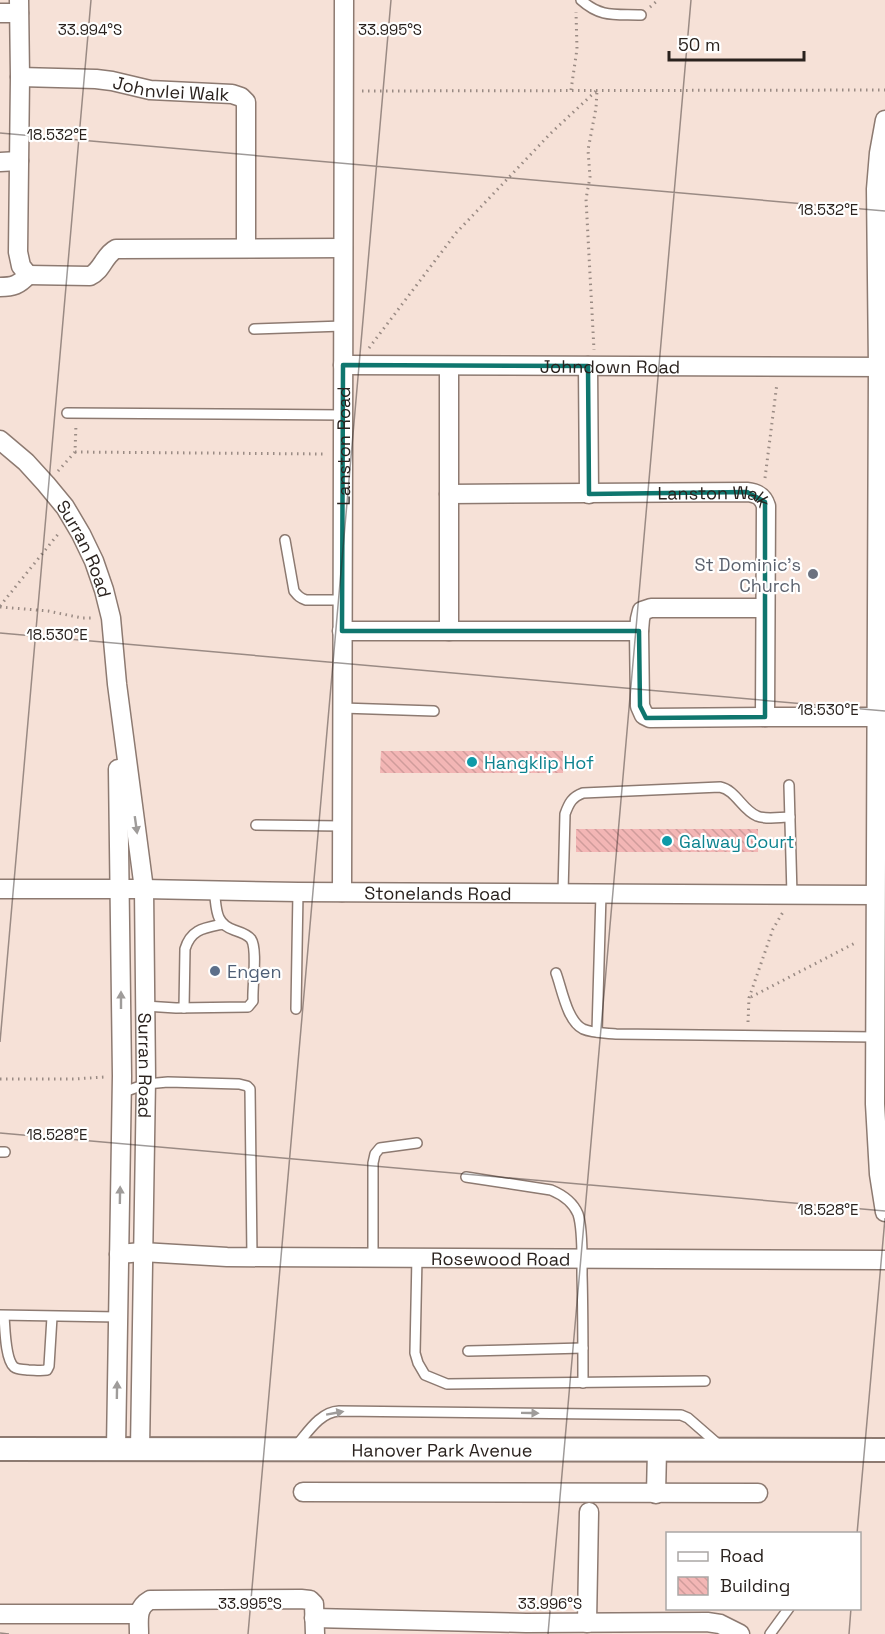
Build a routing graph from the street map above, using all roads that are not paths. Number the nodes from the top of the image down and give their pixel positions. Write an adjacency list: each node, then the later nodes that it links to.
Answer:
1 (344, 0): 11 (street, Lanston Road)
2 (581, 0): 5 (lane)
3 (19, 7): 4 (street); 6 (street)
4 (0, 13)
5 (641, 15)
6 (20, 77): 8 (street); 10 (street, Johnvlei Walk)
7 (885, 120): 19 (street)
8 (19, 161): 9 (street); 12 (street)
9 (0, 162)
10 (246, 248): 11 (street); 12 (street)
11 (343, 248): 14 (street, Lanston Road)
12 (28, 275): 13 (street)
13 (0, 287)
14 (343, 326): 15 (lane); 16 (street, Lanston Road)
15 (254, 328)
16 (343, 365): 17 (street, Johndown Road); 21 (street, Lanston Road)
17 (449, 366): 18 (street, Johndown Road); 23 (street)
18 (592, 366): 19 (street, Johndown Road); 24 (street)
19 (881, 367): 35 (street)
20 (72, 413): 21 (lane)
21 (343, 415): 26 (street, Lanston Road)
22 (0, 440): 31 (street, Surran Road)
23 (449, 494): 24 (street, Lanston Walk); 29 (street)
24 (589, 494): 27 (street, Lanston Walk)
25 (285, 540): 26 (lane)
26 (342, 600): 28 (street, Lanston Road)
27 (765, 609): 30 (street); 34 (street, Lanston Walk)
28 (342, 631): 29 (street); 32 (street, Lanston Road)
29 (449, 631): 30 (street)
30 (639, 631): 34 (street)
31 (117, 684): 41 (street, Surran Road); 42 (street, Surran Road, one-way to 42)
32 (342, 708): 33 (lane); 39 (street, Lanston Road)
33 (434, 711)
34 (765, 717): 35 (street)
35 (876, 717): 49 (street)
36 (789, 785): 37 (lane)
37 (790, 817): 46 (lane); 48 (lane)
38 (256, 825): 39 (lane)
39 (342, 826): 45 (street, Lanston Road)
40 (0, 889): 41 (street, Stonelands Road)
41 (120, 889): 42 (street, Stonelands Road); 58 (street, Surran Road, one-way to 41)
42 (144, 889): 43 (street, Stonelands Road); 52 (street, Surran Road)
43 (214, 890): 44 (street, Stonelands Road); 50 (lane)
44 (298, 892): 45 (street, Stonelands Road); 54 (lane)
45 (342, 892): 46 (street, Stonelands Road)
46 (563, 893): 47 (street, Stonelands Road)
47 (601, 894): 48 (street, Stonelands Road); 55 (lane)
48 (792, 895): 49 (street, Stonelands Road)
49 (875, 895): 56 (street)
50 (223, 924): 53 (lane); 53 (lane)
51 (556, 974): 55 (lane)
52 (145, 1006): 53 (lane); 57 (street, Surran Road)
53 (184, 1008)
54 (296, 1009)
55 (597, 1032): 56 (lane)
56 (876, 1037): 61 (street)
57 (146, 1084): 58 (lane); 62 (street, Surran Road); 64 (lane)
58 (121, 1085): 63 (street, Surran Road, one-way to 58)
59 (417, 1143): 65 (lane)
60 (466, 1177): 67 (lane)
61 (885, 1212)
62 (142, 1252): 63 (street, Rosewood Road); 64 (street, Rosewood Road); 78 (street, Surran Road)
63 (119, 1254): 71 (street, Surran Road)
64 (252, 1257): 65 (street, Rosewood Road)
65 (373, 1257): 66 (street, Rosewood Road)
66 (417, 1257): 67 (street, Rosewood Road); 75 (lane)
67 (582, 1259): 68 (street, Rosewood Road); 72 (lane)
68 (885, 1260)
69 (2, 1316): 70 (lane); 70 (lane)
70 (52, 1317): 71 (lane)
71 (118, 1317): 77 (street, Surran Road, one-way to 71)
72 (583, 1348): 73 (lane); 75 (lane)
73 (468, 1351)
74 (705, 1381): 75 (lane)
75 (583, 1383)
76 (0, 1449): 77 (street, Hanover Park Avenue)
77 (116, 1449): 78 (street, Hanover Park Avenue)
78 (140, 1449): 79 (street, Hanover Park Avenue)
79 (293, 1450): 80 (street, Hanover Park Avenue); 81 (lane, one-way to 81)
80 (657, 1450): 81 (street, Hanover Park Avenue); 85 (street)
81 (725, 1450): 82 (street, Hanover Park Avenue)
82 (885, 1450)
83 (303, 1492): 85 (street)
84 (758, 1493): 85 (street)
85 (656, 1494)
86 (589, 1512): 90 (street)
87 (788, 1610): 94 (lane)
88 (0, 1614): 89 (street)
89 (139, 1614): 91 (street); 92 (street)
90 (587, 1623): 91 (street); 93 (street)
91 (314, 1626)
92 (139, 1634)
93 (740, 1634)
94 (770, 1634)

